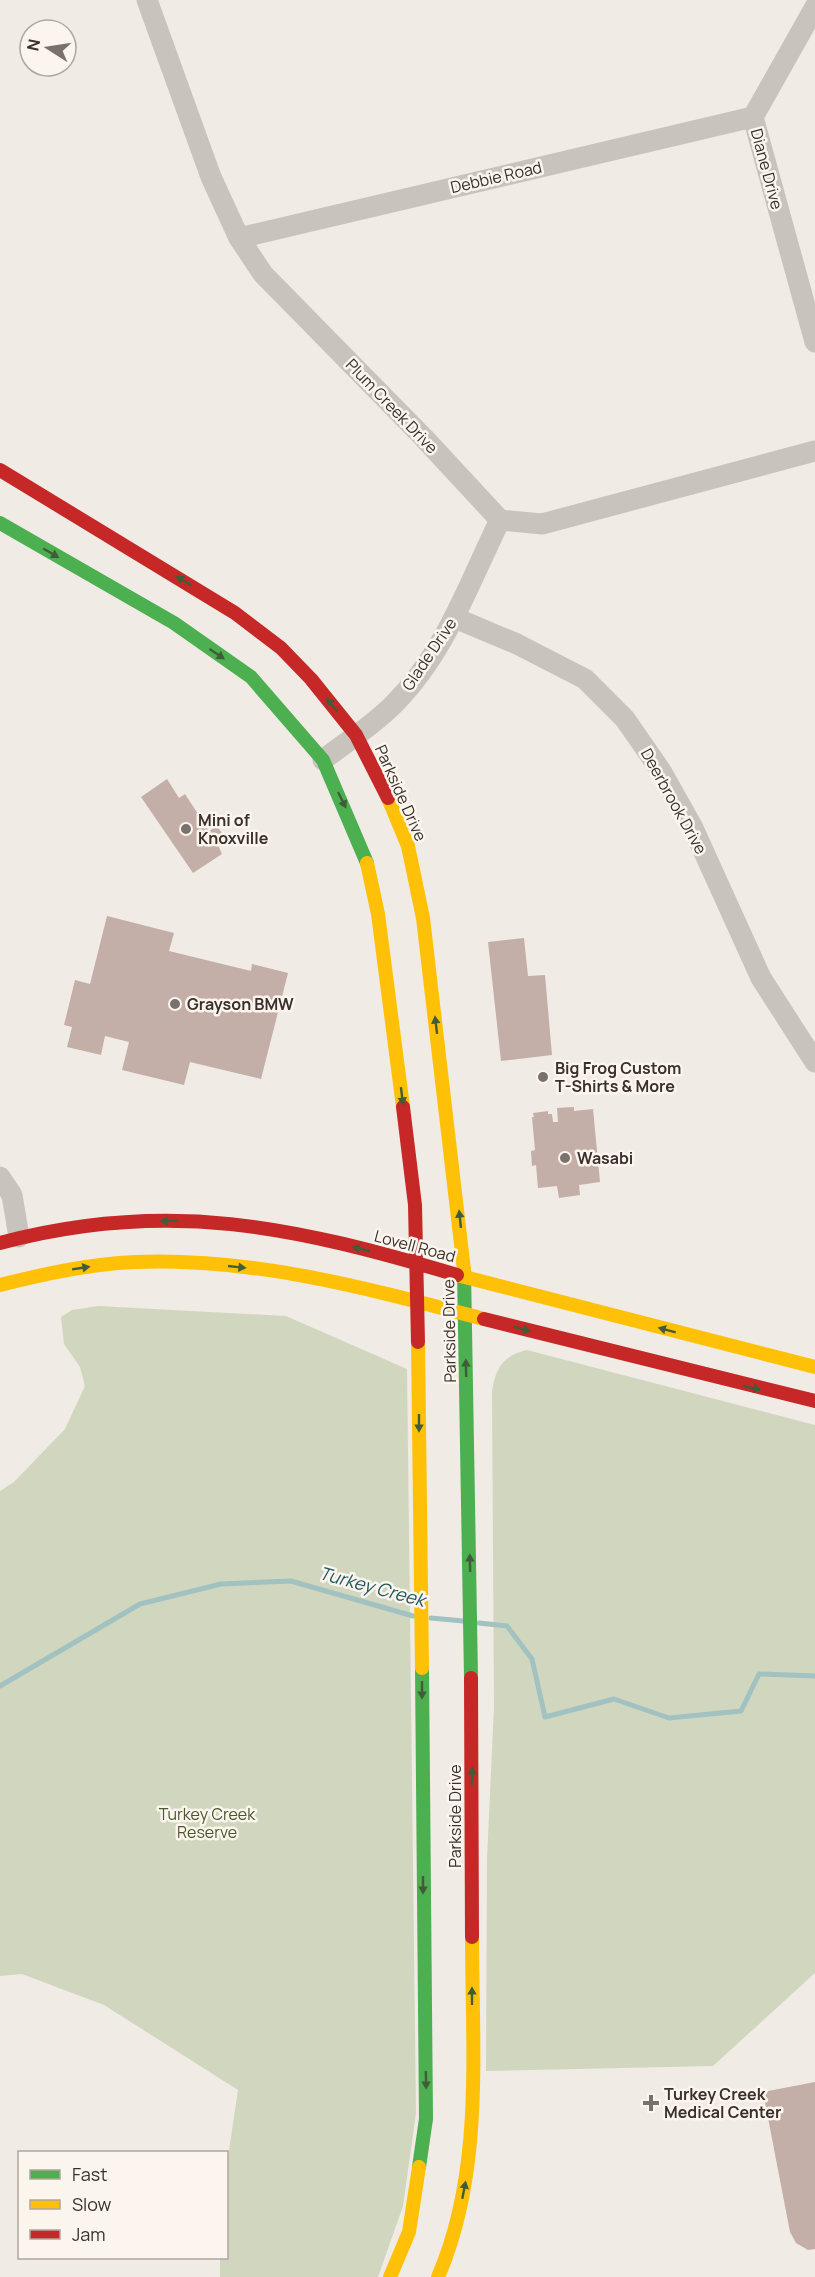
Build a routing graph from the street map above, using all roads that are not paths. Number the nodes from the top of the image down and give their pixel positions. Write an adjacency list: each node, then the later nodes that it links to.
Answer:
1 (147, 0): 4 (street, Plum Creek Drive)
2 (815, 7): 3 (street, Diane Drive)
3 (753, 117): 4 (street, Debbie Road); 5 (street, Diane Drive)
4 (239, 238): 8 (street, Plum Creek Drive)
5 (815, 342)
6 (815, 451): 8 (street)
7 (0, 470): 11 (street, Parkside Drive, one-way to 7)
8 (500, 520): 10 (street, Glade Drive)
9 (0, 524): 12 (street, Parkside Drive, one-way to 12)
10 (455, 618): 11 (street, Glade Drive); 13 (street, Deerbrook Drive)
11 (356, 735): 12 (street, Glade Drive); 18 (street, Parkside Drive, one-way to 11)
12 (323, 760): 16 (street, Parkside Drive, one-way to 16)
13 (815, 1062)
14 (0, 1177): 15 (street)
15 (9, 1240): 16 (street, Lovell Road, one-way to 15); 17 (street)
16 (417, 1264): 18 (street, Lovell Road); 20 (street, Parkside Drive)
17 (22, 1269): 19 (street); 20 (street, one-way to 20)
18 (465, 1277): 21 (street, Parkside Drive); 22 (street, Lovell Road, one-way to 18)
19 (0, 1285)
20 (418, 1301): 21 (street); 24 (street, Parkside Drive, one-way to 24)
21 (465, 1314): 23 (street, one-way to 23); 25 (street, Parkside Drive, one-way to 21)
22 (815, 1367)
23 (815, 1401)
24 (390, 2277)
25 (438, 2277)

